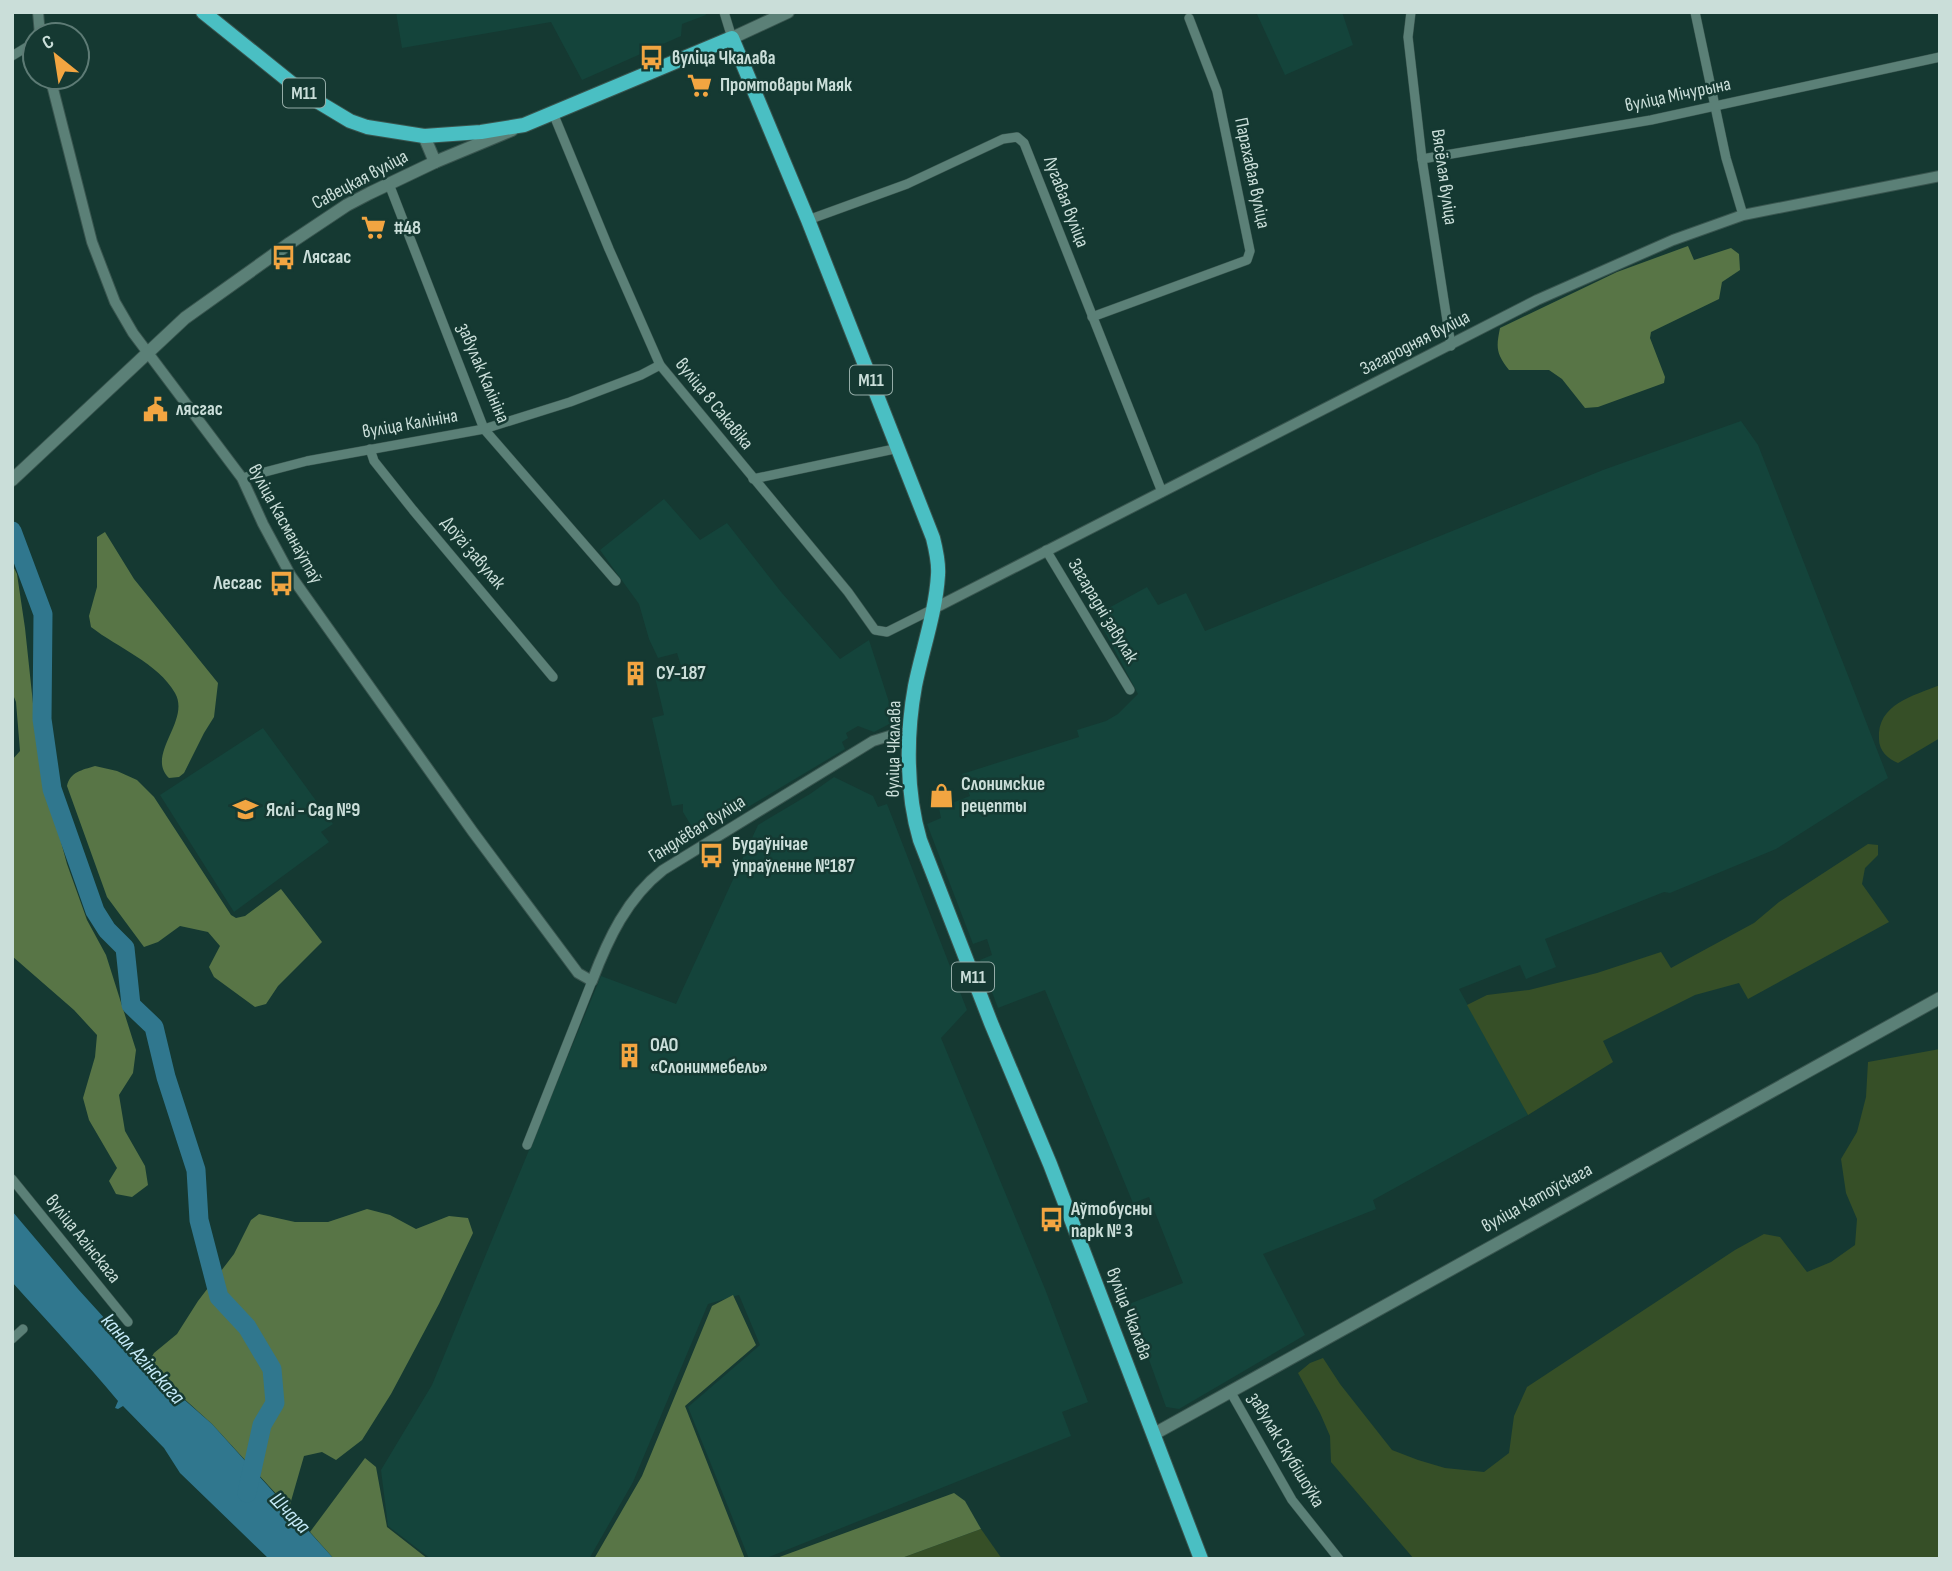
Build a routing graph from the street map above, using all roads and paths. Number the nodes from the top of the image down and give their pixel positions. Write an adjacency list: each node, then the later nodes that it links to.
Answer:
1 (203, 12): 13 (highway, М11)
2 (724, 12): 7 (street, вуліца Чкалава)
3 (788, 12): 7 (main road, Савецкая вуліца)
4 (1411, 12): 14 (street, Вясёлая вуліца)
5 (1695, 12): 10 (street)
6 (1189, 18): 20 (street, Парахавая вуліца)
7 (732, 38): 11 (highway, Савецкая вуліца / М11); 19 (highway, вуліца Чкалава / М11)
8 (1940, 57): 10 (street, вуліца Мічурына)
9 (54, 91): 22 (street, вуліца Касманаўтаў)
10 (1714, 105): 14 (street, вуліца Мічурына); 18 (street)
11 (553, 113): 12 (highway, Савецкая вуліца / М11); 23 (street, вуліца 8 Сакавіка)
12 (524, 125): 13 (highway, М11); 15 (main road, Савецкая вуліца)
13 (424, 136): 15 (main road)
14 (1422, 159): 21 (street, Вясёлая вуліца)
15 (435, 162): 17 (main road, Савецкая вуліца)
16 (1940, 176): 18 (street, Загародняя вуліца)
17 (388, 184): 22 (main road, Савецкая вуліца); 24 (street, завулак Калініна)
18 (1743, 215): 21 (street, Загародняя вуліца)
19 (808, 220): 20 (street, Лугавая вуліца); 25 (highway, вуліца Чкалава / М11)
20 (1092, 317): 30 (street, Лугавая вуліца)
21 (1451, 346): 30 (street, Загародняя вуліца)
22 (147, 354): 27 (street, вуліца Касманаўтаў); 29 (main road, Савецкая вуліца)
23 (660, 365): 24 (street, вуліца Калініна); 28 (street, вуліца 8 Сакавіка)
24 (484, 429): 26 (street, вуліца Калініна); 32 (street, завулак Калініна)
25 (899, 448): 28 (street); 33 (highway, вуліца Чкалава / М11)
26 (370, 449): 27 (street, вуліца Калініна); 34 (street, Доўгі завулак)
27 (242, 478): 37 (street, вуліца Касманаўтаў)
28 (753, 479): 33 (street, вуліца 8 Сакавіка)
29 (12, 480)
30 (1162, 492): 31 (street, Загародняя вуліца)
31 (1046, 550): 33 (street, Загародняя вуліца); 35 (street, Загарадні завулак)
32 (616, 582)
33 (931, 610): 36 (highway, вуліца Чкалава / М11)
34 (553, 677)
35 (1130, 690)
36 (911, 734): 37 (street, Гандлёвая вуліца); 45 (highway, вуліца Чкалава / М11)
37 (592, 981): 39 (street, Гандлёвая вуліца)
38 (1940, 998): 44 (main road, вуліца Катоўскага)
39 (527, 1145)
40 (12, 1179): 41 (street, вуліца Агінскага)
41 (128, 1322)
42 (23, 1329): 43 (street)
43 (12, 1339)
44 (1230, 1391): 45 (main road, вуліца Катоўскага); 47 (street, завулак Скубішоўка)
45 (1154, 1434): 46 (highway, вуліца Чкалава / М11)
46 (1201, 1559)
47 (1339, 1559)

